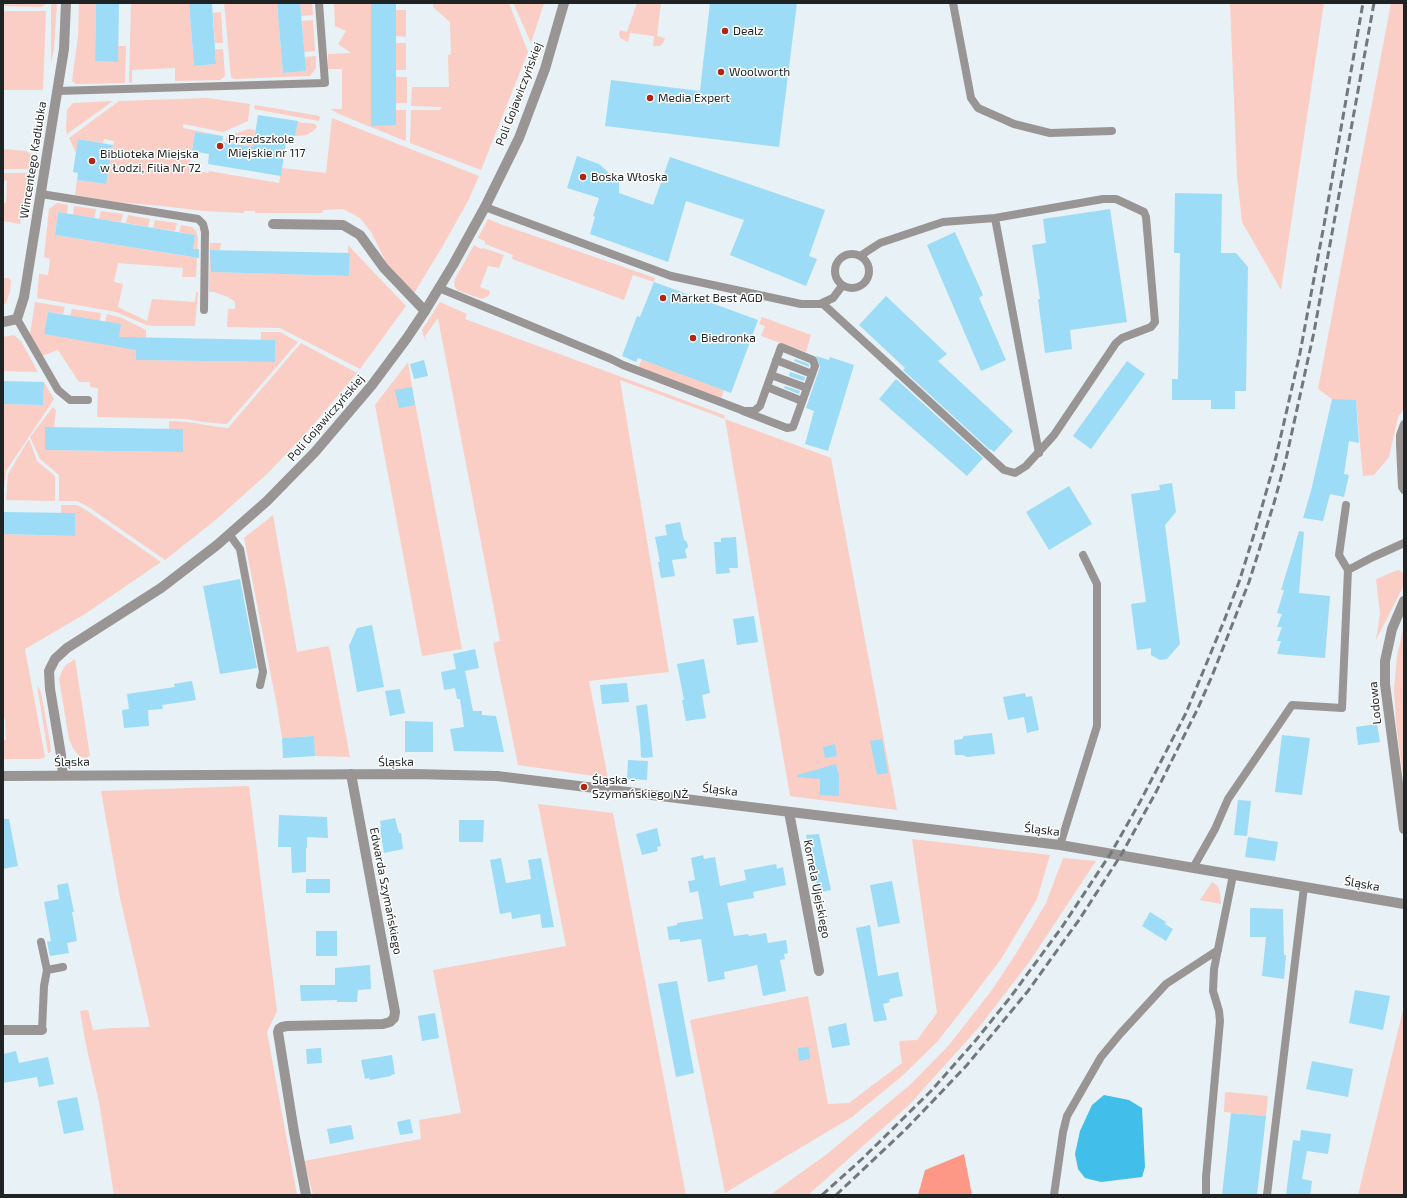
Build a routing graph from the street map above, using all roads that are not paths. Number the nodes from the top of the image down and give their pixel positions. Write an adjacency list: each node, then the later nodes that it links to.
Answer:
1 (66, 3): 5 (street, Wincentego Kadłubka)
2 (319, 3): 5 (lane)
3 (564, 3): 8 (street, Poli Gojawiczyńskiej)
4 (953, 3): 6 (lane)
5 (57, 91): 7 (street, Wincentego Kadłubka)
6 (1112, 131)
7 (41, 194): 15 (lane); 17 (street, Wincentego Kadłubka)
8 (485, 207): 13 (street, Poli Gojawiczyńskiej); 14 (lane)
9 (995, 218): 11 (lane); 28 (lane); 28 (lane)
10 (273, 224): 16 (street)
11 (860, 256): 12 (lane); 12 (lane)
12 (842, 286): 14 (lane)
13 (439, 288): 16 (street, Poli Gojawiczyńskiej); 26 (lane)
14 (822, 303): 28 (lane)
15 (204, 310)
16 (425, 311): 31 (street, Poli Gojawiczyńskiej)
17 (17, 320): 18 (street); 24 (lane)
18 (3, 322)
19 (776, 360): 20 (lane); 20 (lane); 21 (lane)
20 (812, 374): 23 (lane)
21 (771, 375): 22 (lane); 23 (lane)
22 (767, 387): 25 (lane); 26 (lane)
23 (807, 388): 25 (lane)
24 (88, 400)
25 (802, 401): 26 (lane)
26 (743, 411)
27 (1404, 424): 29 (lane)
28 (1039, 453)
29 (1404, 490)
30 (1346, 505): 34 (lane)
31 (229, 534): 36 (lane); 39 (street, Poli Gojawiczyńskiej)
32 (1404, 543): 34 (lane)
33 (1083, 555): 42 (lane)
34 (1348, 570): 43 (lane)
35 (1404, 601): 41 (street, Lodowa)
36 (260, 685)
37 (351, 774): 39 (street, Śląska); 40 (street, Śląska); 55 (street, Edwarda Szymańskiego)
38 (3, 776): 39 (street, Śląska)
39 (63, 776)
40 (789, 812): 42 (street, Śląska); 52 (street, Kornela Ujejskiego)
41 (1404, 829)
42 (1060, 845): 43 (street, Śląska)
43 (1193, 868): 44 (street, Śląska)
44 (1233, 875): 45 (street, Śląska); 49 (lane)
45 (1304, 887): 47 (street, Śląska); 58 (lane)
46 (1404, 901): 47 (street)
47 (1404, 904)
48 (41, 942): 51 (lane)
49 (1218, 950): 56 (lane); 57 (lane)
50 (63, 967): 51 (lane)
51 (47, 970): 54 (lane)
52 (819, 971)
53 (3, 1030): 54 (street)
54 (42, 1030)
55 (306, 1195)
56 (1054, 1195)
57 (1206, 1195)
58 (1267, 1195)

